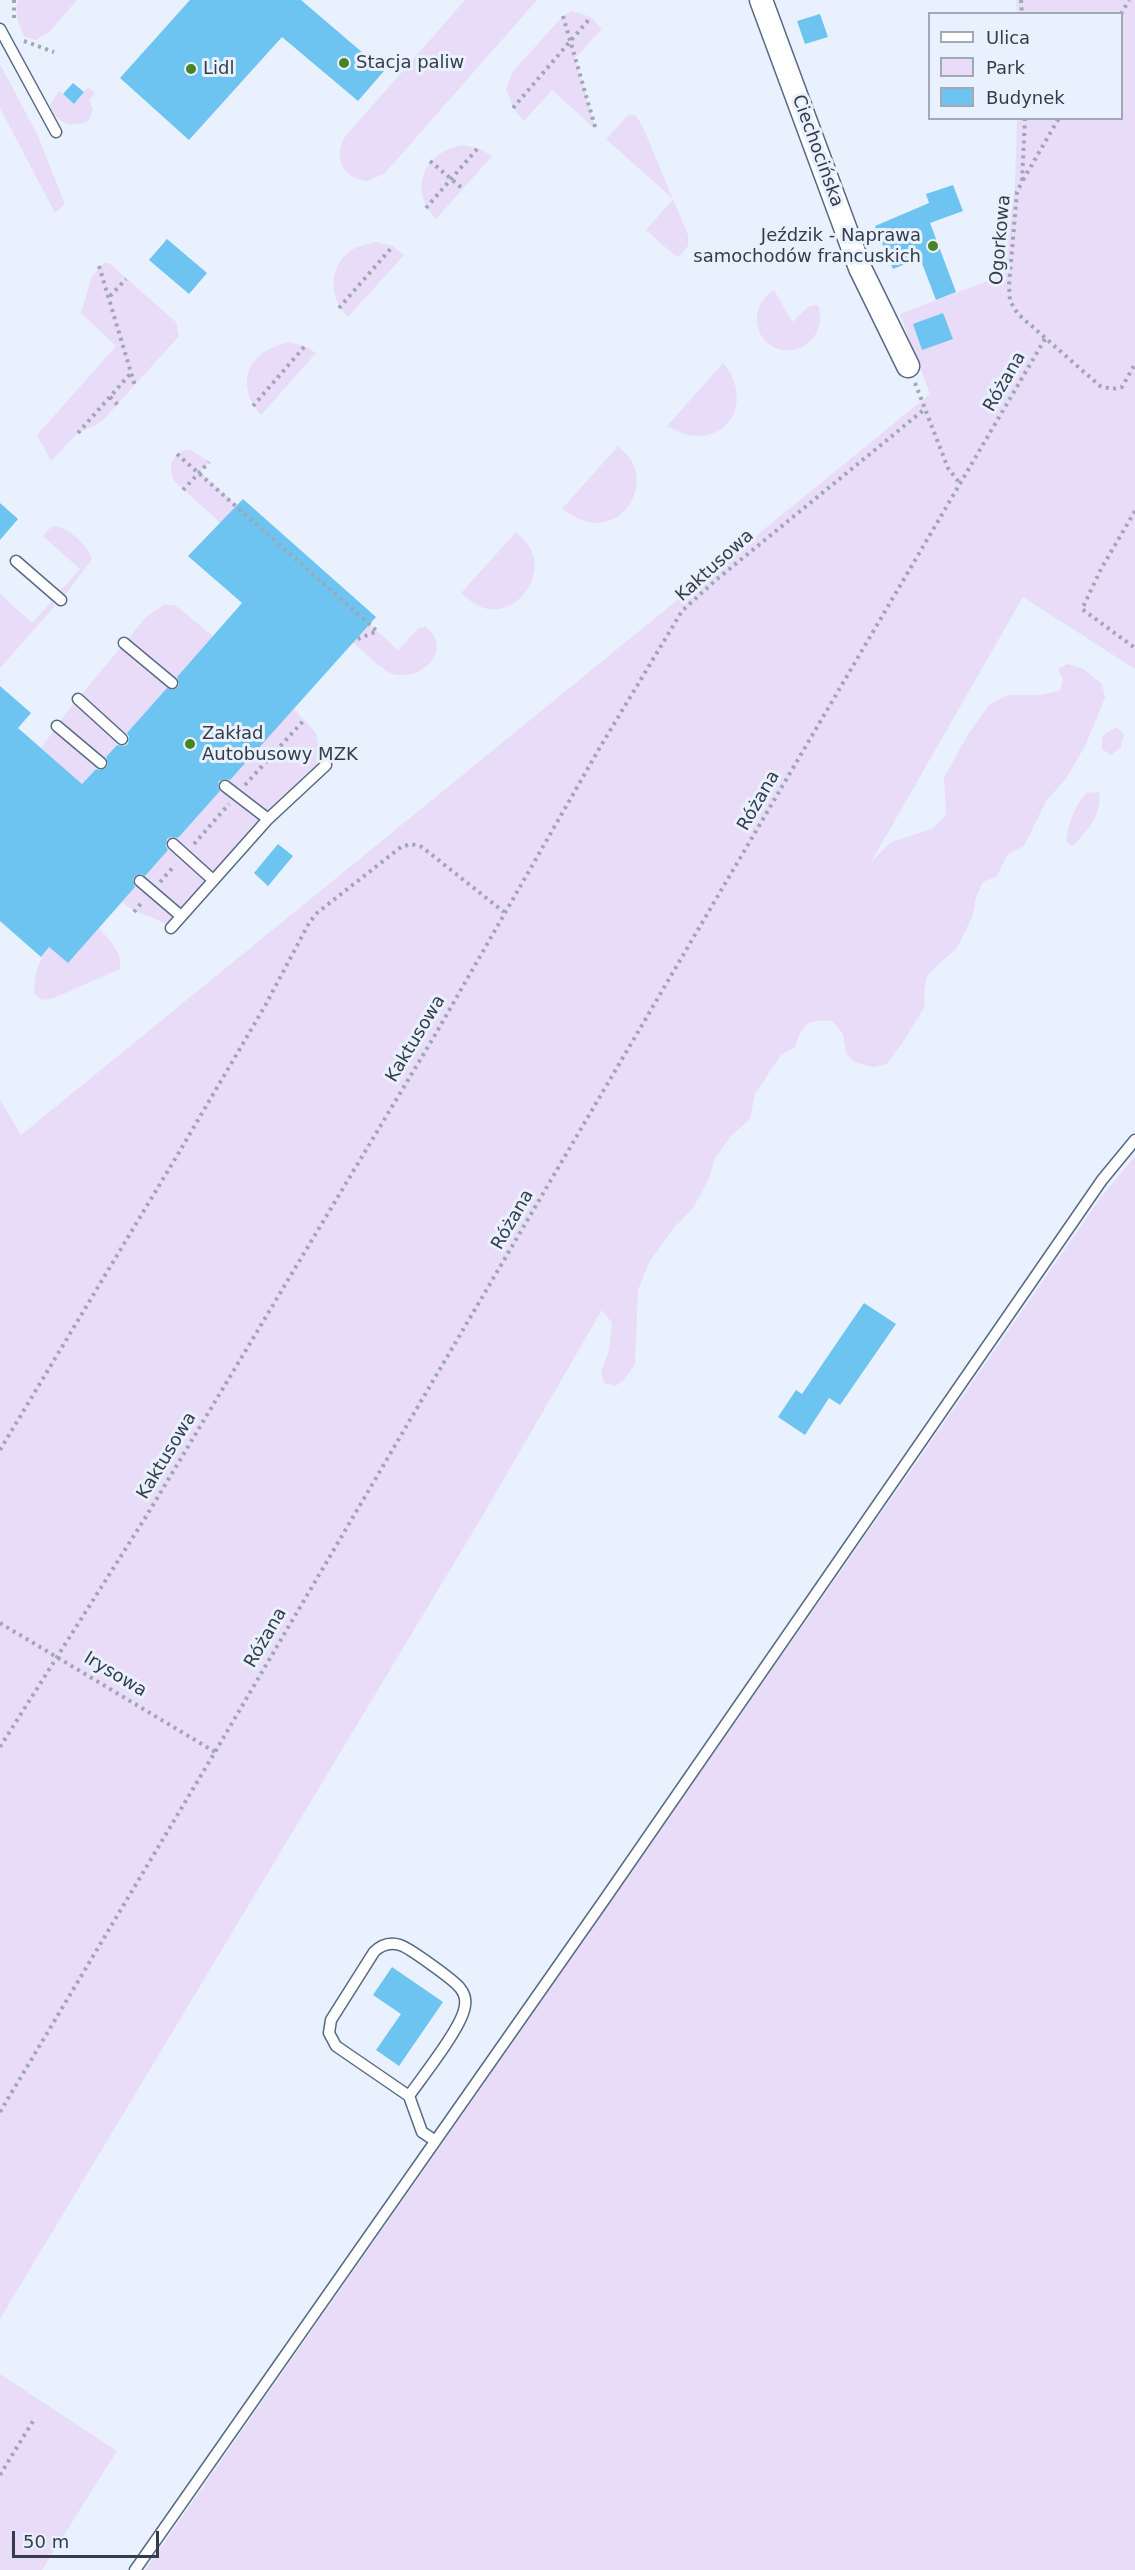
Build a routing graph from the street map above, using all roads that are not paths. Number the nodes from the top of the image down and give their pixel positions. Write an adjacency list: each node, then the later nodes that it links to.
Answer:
1 (761, 0): 4 (street, Ciechocińska)
2 (0, 29): 3 (lane)
3 (56, 132)
4 (908, 366)
5 (16, 561): 6 (lane)
6 (61, 600)
7 (124, 643): 8 (lane)
8 (172, 683)
9 (78, 699): 11 (lane)
10 (57, 726): 12 (lane)
11 (122, 739)
12 (101, 763)
13 (326, 765): 15 (lane)
14 (225, 786): 15 (lane)
15 (268, 819): 17 (lane)
16 (173, 844): 17 (lane)
17 (213, 880): 19 (lane)
18 (140, 881): 19 (lane)
19 (181, 916): 20 (lane)
20 (171, 928)
21 (1135, 1140): 23 (lane)
22 (409, 2096): 22 (lane); 23 (lane)
23 (434, 2140): 24 (lane)
24 (135, 2570)

